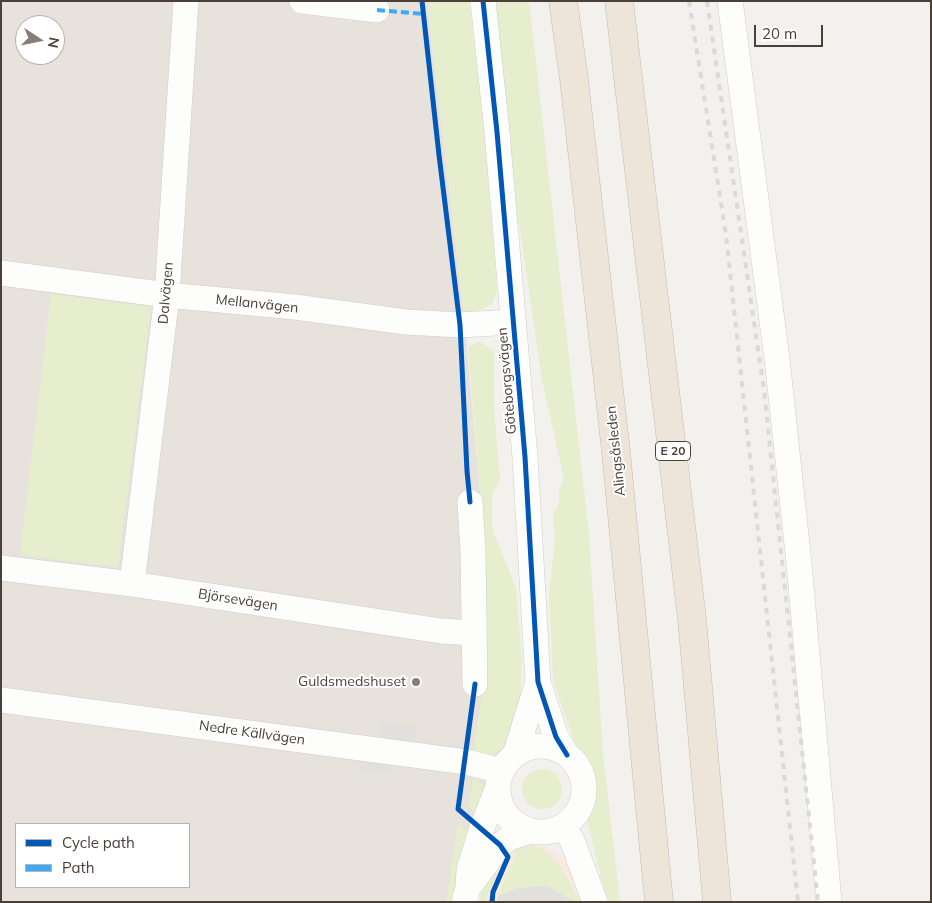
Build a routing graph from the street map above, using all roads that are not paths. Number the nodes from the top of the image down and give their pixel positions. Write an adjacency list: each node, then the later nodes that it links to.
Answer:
1 (186, 1): 9 (street, Dalvägen)
2 (302, 1): 7 (street)
3 (483, 1): 10 (street, Göteborgsvägen)
4 (563, 1): 24 (highway, Alingsåsleden)
5 (619, 1): 25 (highway, E 20)
6 (730, 1): 26 (street)
7 (376, 10)
8 (1, 273): 9 (street, Mellanvägen)
9 (167, 295): 10 (street, Mellanvägen); 13 (street, Dalvägen)
10 (513, 322): 15 (street, Göteborgsvägen)
11 (470, 502): 14 (street)
12 (1, 568): 13 (street, Björsevägen)
13 (132, 584): 14 (street, Björsevägen)
14 (474, 633): 16 (street)
15 (538, 682): 18 (street, Göteborgsvägen); 19 (street, Göteborgsvägen)
16 (475, 684)
17 (1, 700): 19 (street, Nedre Källvägen)
18 (567, 755): 19 (street); 20 (street)
19 (505, 771): 21 (street); 22 (street, Göteborgsvägen)
20 (563, 827): 21 (street); 23 (street)
21 (531, 832): 22 (street, Göteborgsvägen)
22 (466, 895)
23 (595, 902)
24 (659, 902)
25 (717, 902)
26 (829, 902)

